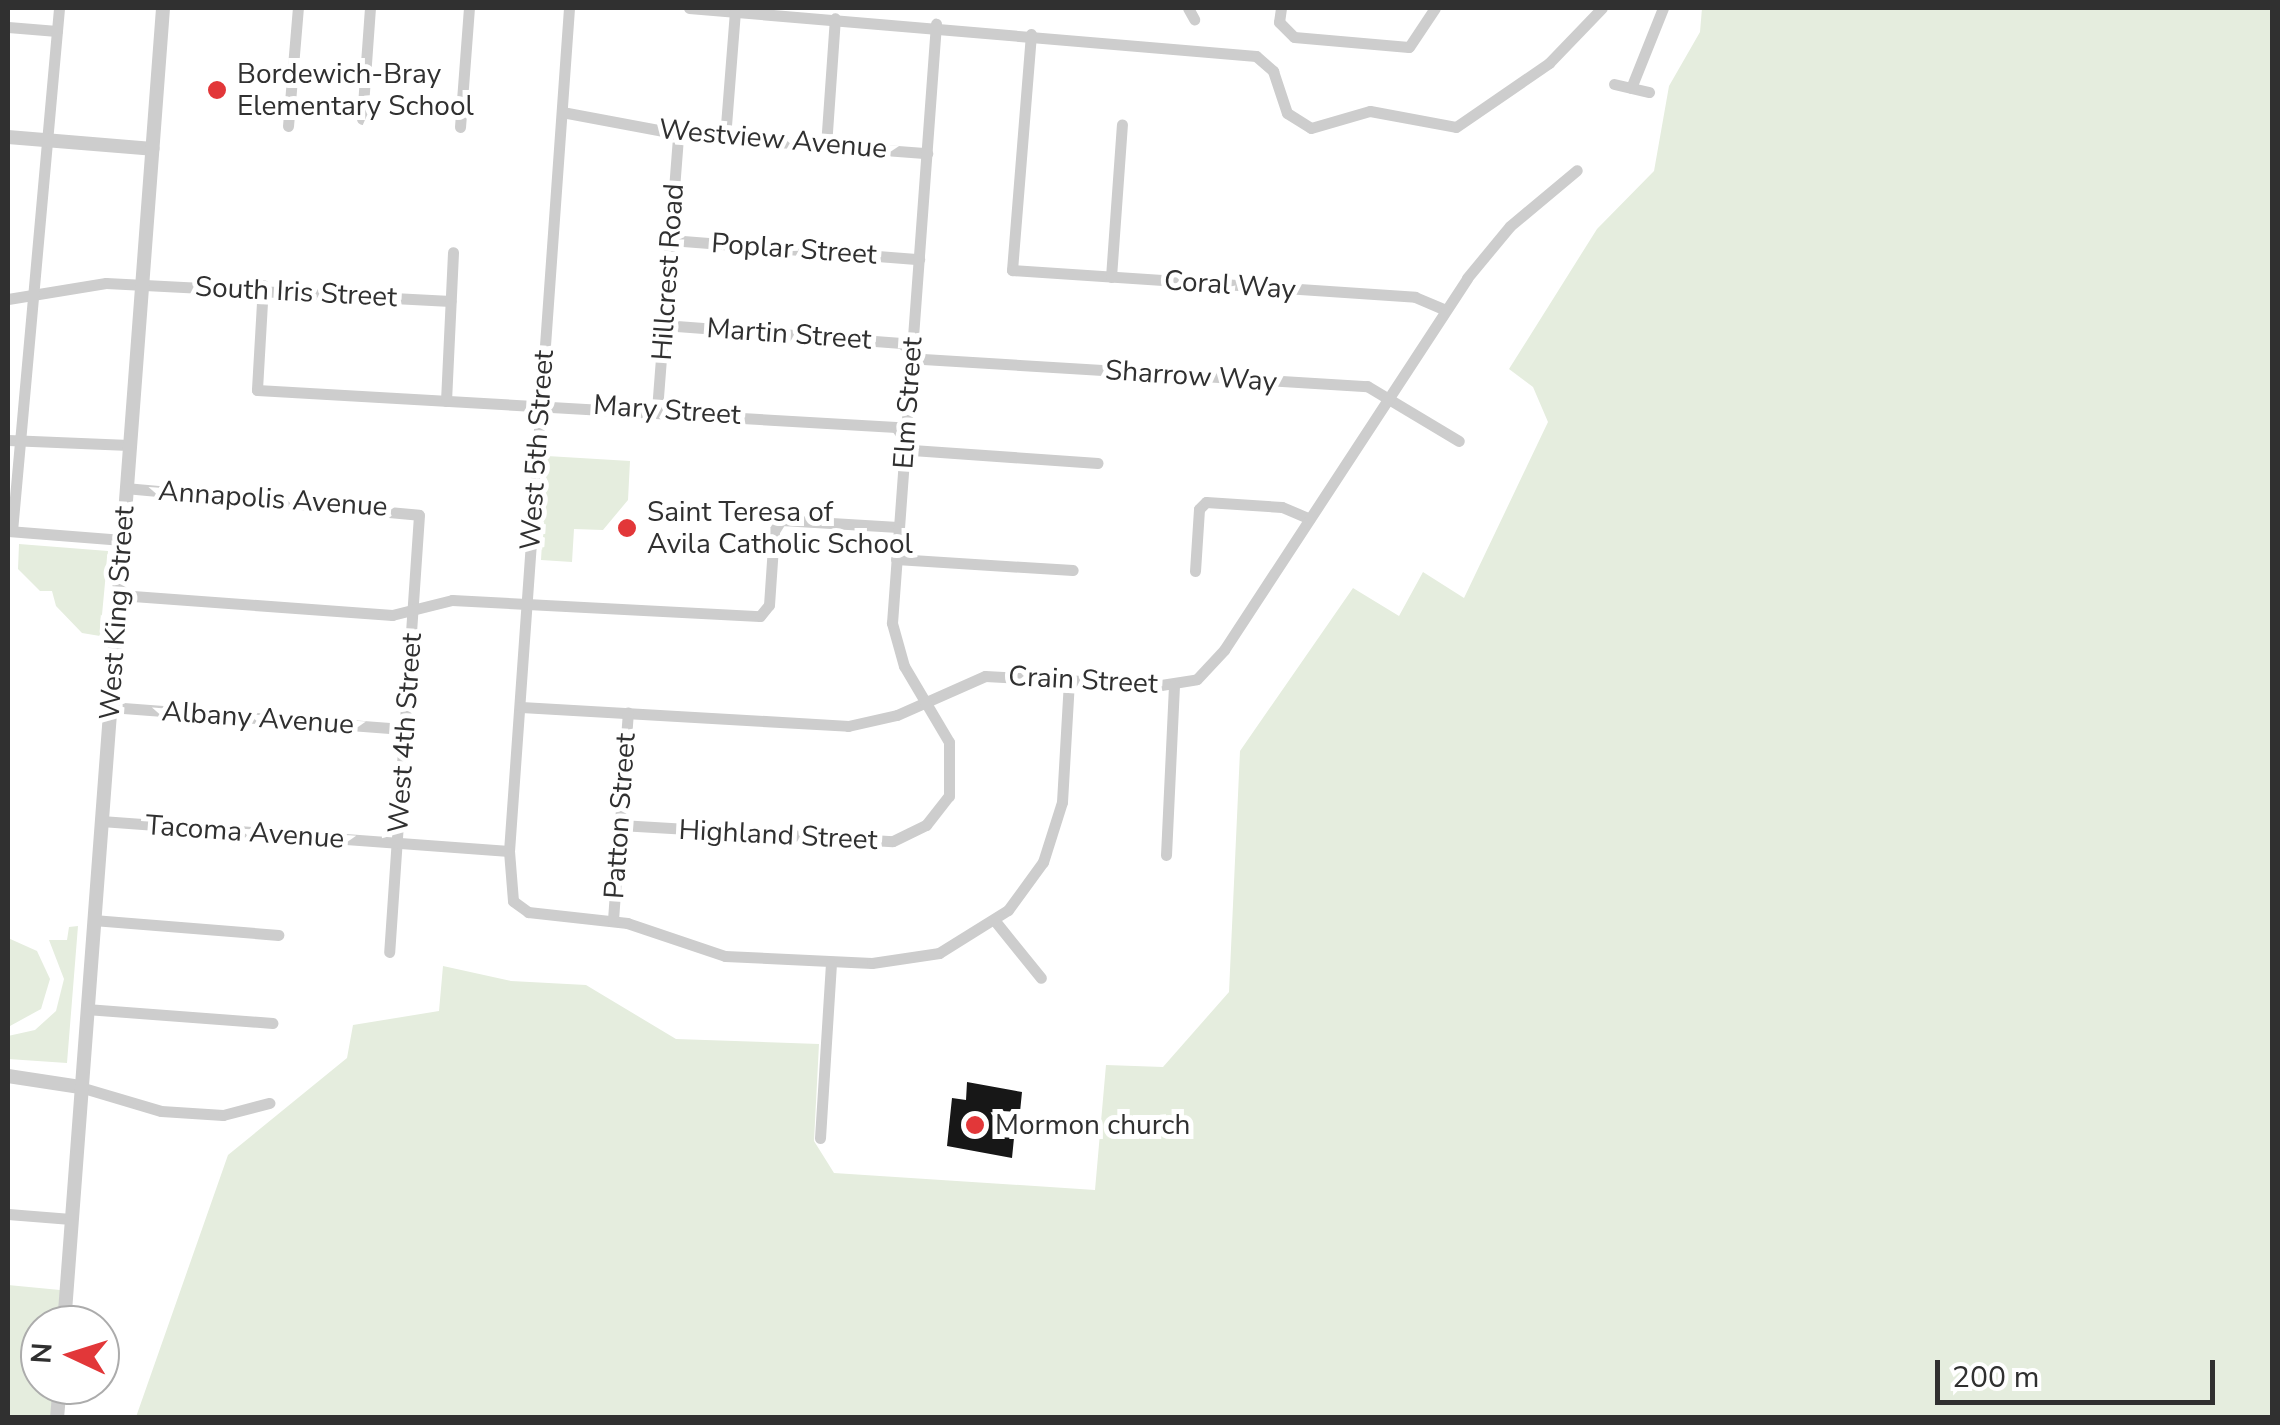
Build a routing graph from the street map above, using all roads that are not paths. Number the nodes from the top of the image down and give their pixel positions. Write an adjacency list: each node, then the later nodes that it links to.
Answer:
1 (59, 8): 16 (street)
2 (163, 8): 31 (street, West King Street)
3 (298, 8): 24 (street)
4 (370, 8): 22 (street)
5 (469, 8): 25 (street)
6 (569, 8): 21 (street, West 5th Street)
7 (689, 8): 12 (street)
8 (1281, 8): 9 (street)
9 (1435, 8)
10 (1602, 8): 17 (street)
11 (1662, 8): 19 (street)
12 (735, 10): 13 (street); 28 (street)
13 (835, 18): 14 (street); 30 (street)
14 (936, 24): 17 (street); 32 (street, Elm Street)
15 (8, 27): 16 (street)
16 (58, 32): 29 (street)
17 (1031, 34): 37 (street, Coral Way)
18 (1614, 84): 19 (street)
19 (1631, 88): 20 (street)
20 (1648, 92)
21 (562, 112): 26 (street, Westview Avenue); 48 (street, West 5th Street)
22 (362, 119)
23 (1122, 124): 37 (street)
24 (288, 126)
25 (460, 127)
26 (678, 134): 28 (street, Westview Avenue); 34 (street, Hillcrest Road)
27 (8, 137): 29 (street)
28 (725, 138): 30 (street, Westview Avenue)
29 (50, 140): 31 (street); 40 (street)
30 (826, 146): 32 (street, Westview Avenue)
31 (153, 150): 38 (street, West King Street)
32 (926, 153): 36 (street, Elm Street)
33 (1577, 170): 43 (street, Crain Street)
34 (670, 240): 36 (street, Poplar Street); 44 (street, Hillcrest Road)
35 (453, 252): 42 (street)
36 (918, 259): 45 (street, Elm Street)
37 (1112, 277): 43 (street, Coral Way)
38 (142, 284): 39 (street, South Iris Street); 40 (street, South Iris Street); 53 (street, West King Street)
39 (263, 285): 42 (street, South Iris Street); 47 (street, Mary Street)
40 (38, 294): 41 (street, South Iris Street); 51 (street)
41 (8, 299)
42 (451, 301): 47 (street)
43 (1446, 310): 46 (street, Crain Street)
44 (664, 325): 45 (street, Martin Street); 49 (street, Hillcrest Road)
45 (912, 350): 46 (street, Sharrow Way); 50 (street, Elm Street)
46 (1390, 397): 52 (street, Sharrow Way); 57 (street, Crain Street)
47 (446, 401): 48 (street, Mary Street)
48 (539, 407): 49 (street, Mary Street); 65 (street, West 5th Street)
49 (657, 410): 50 (street, Mary Street)
50 (905, 438): 54 (street, Mary Street); 58 (street, Elm Street)
51 (13, 439): 53 (street); 59 (street)
52 (1460, 441)
53 (129, 445): 55 (street, West King Street)
54 (1098, 462)
55 (126, 488): 56 (street, Annapolis Avenue); 60 (street, West King Street)
56 (419, 515): 66 (street, West 4th Street)
57 (1310, 519): 63 (street); 68 (street, Crain Street)
58 (898, 527): 61 (street, Elm Street); 65 (street)
59 (10, 531): 60 (street)
60 (122, 540): 64 (street, West King Street)
61 (896, 559): 62 (street); 69 (street, Elm Street)
62 (1073, 570)
63 (1195, 571)
64 (118, 595): 66 (street); 71 (street, West King Street)
65 (527, 602): 66 (street); 70 (street, West 5th Street)
66 (414, 609): 73 (street, West 4th Street)
67 (1069, 680): 68 (street, Crain Street); 69 (street, Crain Street); 82 (street)
68 (1174, 685): 79 (street)
69 (925, 700): 72 (street, Crain Street); 74 (street, Elm Street)
70 (520, 706): 72 (street, Crain Street); 78 (street, West 5th Street)
71 (110, 707): 73 (street, Albany Avenue); 75 (street, West King Street)
72 (628, 713): 76 (street, Patton Street)
73 (406, 730): 77 (street, West 4th Street)
74 (954, 766): 76 (street, Highland Street)
75 (101, 821): 77 (street, Tacoma Avenue); 80 (street, West King Street)
76 (620, 826): 81 (street, Patton Street)
77 (398, 844): 78 (street, Tacoma Avenue); 84 (street, West 4th Street)
78 (509, 851): 81 (street, West 5th Street)
79 (1166, 855)
80 (93, 920): 83 (street); 87 (street, West King Street)
81 (613, 920): 85 (street)
82 (995, 921): 85 (street); 86 (street)
83 (278, 935)
84 (389, 952)
85 (831, 963): 92 (street)
86 (1041, 978)
87 (86, 1009): 88 (street); 90 (street, West King Street)
88 (272, 1023)
89 (8, 1076): 90 (street)
90 (80, 1086): 91 (street); 94 (street, West King Street)
91 (269, 1103)
92 (820, 1138)
93 (8, 1214): 94 (street)
94 (71, 1219): 95 (street, West King Street)
95 (65, 1305)

